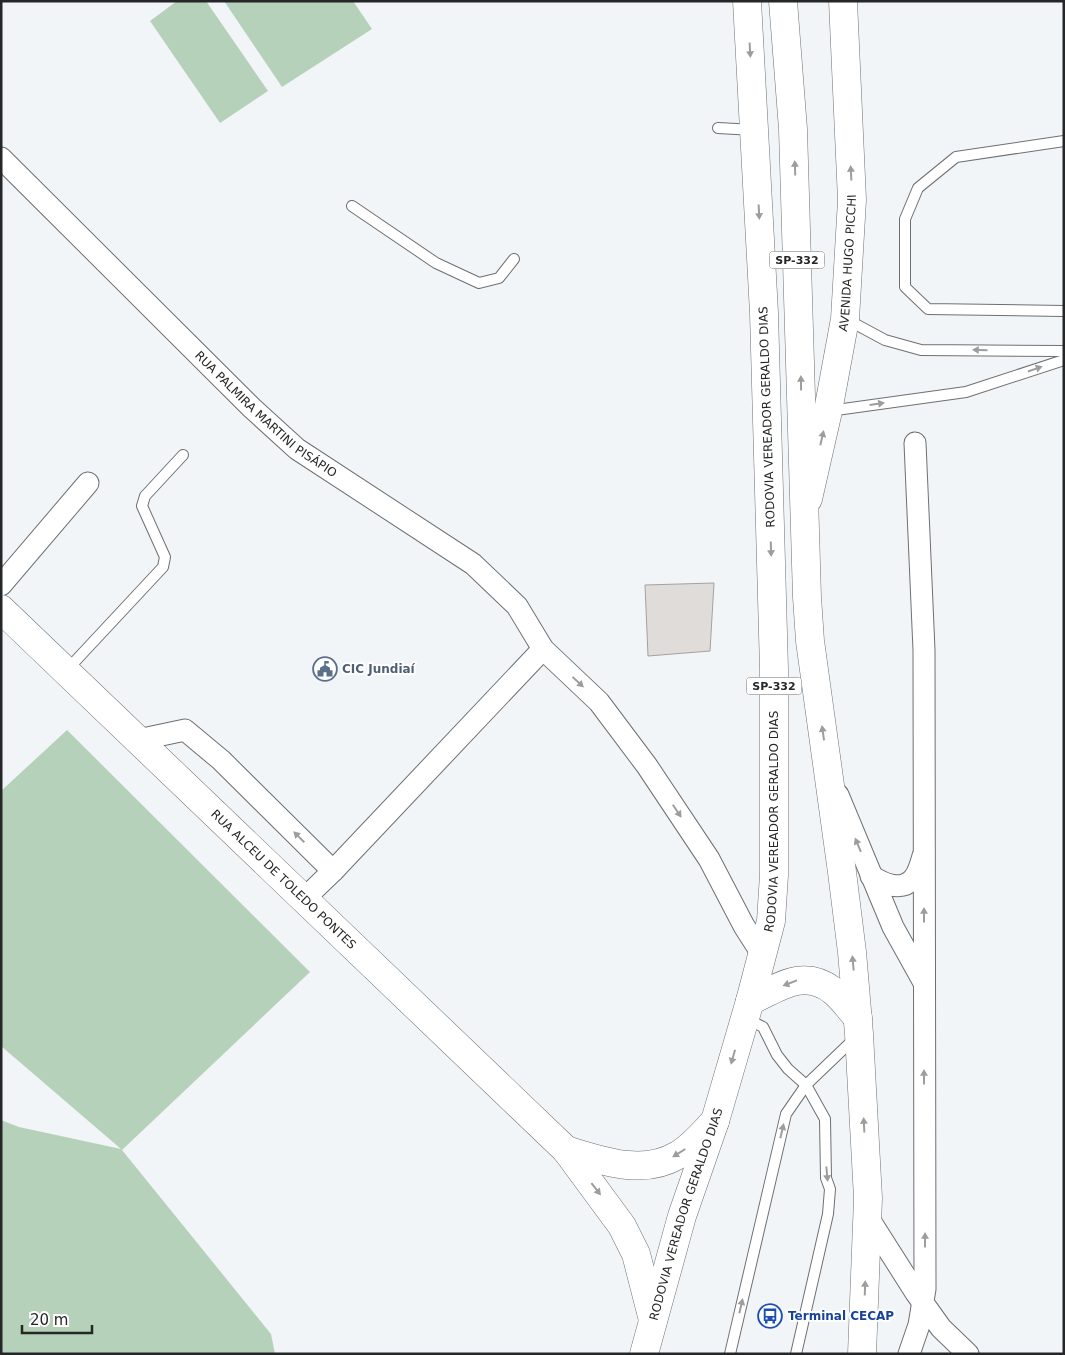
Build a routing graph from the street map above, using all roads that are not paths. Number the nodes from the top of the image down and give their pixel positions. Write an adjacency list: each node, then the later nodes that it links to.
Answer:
1 (747, 1): 5 (main road, RODOVIA VEREADOR GERALDO DIAS / SP-332, one-way to 5)
2 (783, 1): 18 (main road, SP-332, one-way to 2)
3 (843, 1): 11 (main road, AVENIDA HUGO PICCHI, one-way to 3)
4 (718, 128): 5 (lane)
5 (754, 130): 29 (main road, RODOVIA VEREADOR GERALDO DIAS / SP-332, one-way to 29)
6 (1064, 141): 10 (lane)
7 (1, 158): 21 (street, RUA PALMIRA MARTINI PISÁPIO)
8 (352, 206): 9 (lane)
9 (514, 259)
10 (1064, 311)
11 (845, 319): 12 (lane, one-way to 11); 14 (main road, AVENIDA HUGO PICCHI)
12 (1064, 351)
13 (1064, 360): 14 (lane, one-way to 13)
14 (828, 411): 18 (main road, AVENIDA HUGO PICCHI, one-way to 14)
15 (915, 443): 25 (street)
16 (183, 455): 22 (lane)
17 (88, 483): 19 (street)
18 (804, 520): 24 (main road, SP-332, one-way to 18)
19 (1, 585)
20 (1, 609): 22 (main road, RUA ALCEU DE TOLEDO PONTES)
21 (543, 649): 26 (street); 29 (street, RUA PALMIRA MARTINI PISÁPIO, one-way to 29)
22 (66, 671): 23 (main road, RUA ALCEU DE TOLEDO PONTES)
23 (138, 740): 26 (street, one-way to 23); 28 (main road, RUA ALCEU DE TOLEDO PONTES)
24 (828, 772): 27 (street, one-way to 24); 32 (main road, SP-332, one-way to 24)
25 (924, 854): 27 (street); 30 (street, one-way to 25)
26 (333, 871): 28 (street)
27 (872, 876): 30 (street)
28 (304, 899): 35 (main road, RUA ALCEU DE TOLEDO PONTES)
29 (762, 954): 31 (main road, RODOVIA VEREADOR GERALDO DIAS / SP-332)
30 (925, 983): 37 (street, one-way to 30)
31 (747, 1009): 32 (main road, one-way to 31); 33 (lane); 34 (main road, RODOVIA VEREADOR GERALDO DIAS / SP-332, one-way to 34)
32 (859, 1026): 33 (lane); 36 (main road, SP-332, one-way to 32)
33 (806, 1085): 40 (lane, one-way to 33); 41 (lane, one-way to 41)
34 (715, 1121): 35 (main road, RUA ALCEU DE TOLEDO PONTES, one-way to 35); 38 (main road, RODOVIA VEREADOR GERALDO DIAS / SP-332)
35 (566, 1150): 38 (main road, RUA ALCEU DE TOLEDO PONTES, one-way to 38)
36 (867, 1216): 37 (street); 42 (main road, SP-332, one-way to 36)
37 (922, 1302): 43 (street); 44 (street)
38 (653, 1320): 39 (main road, RODOVIA VEREADOR GERALDO DIAS / SP-332)
39 (644, 1354)
40 (730, 1354)
41 (796, 1354)
42 (862, 1354)
43 (909, 1354)
44 (968, 1354)

